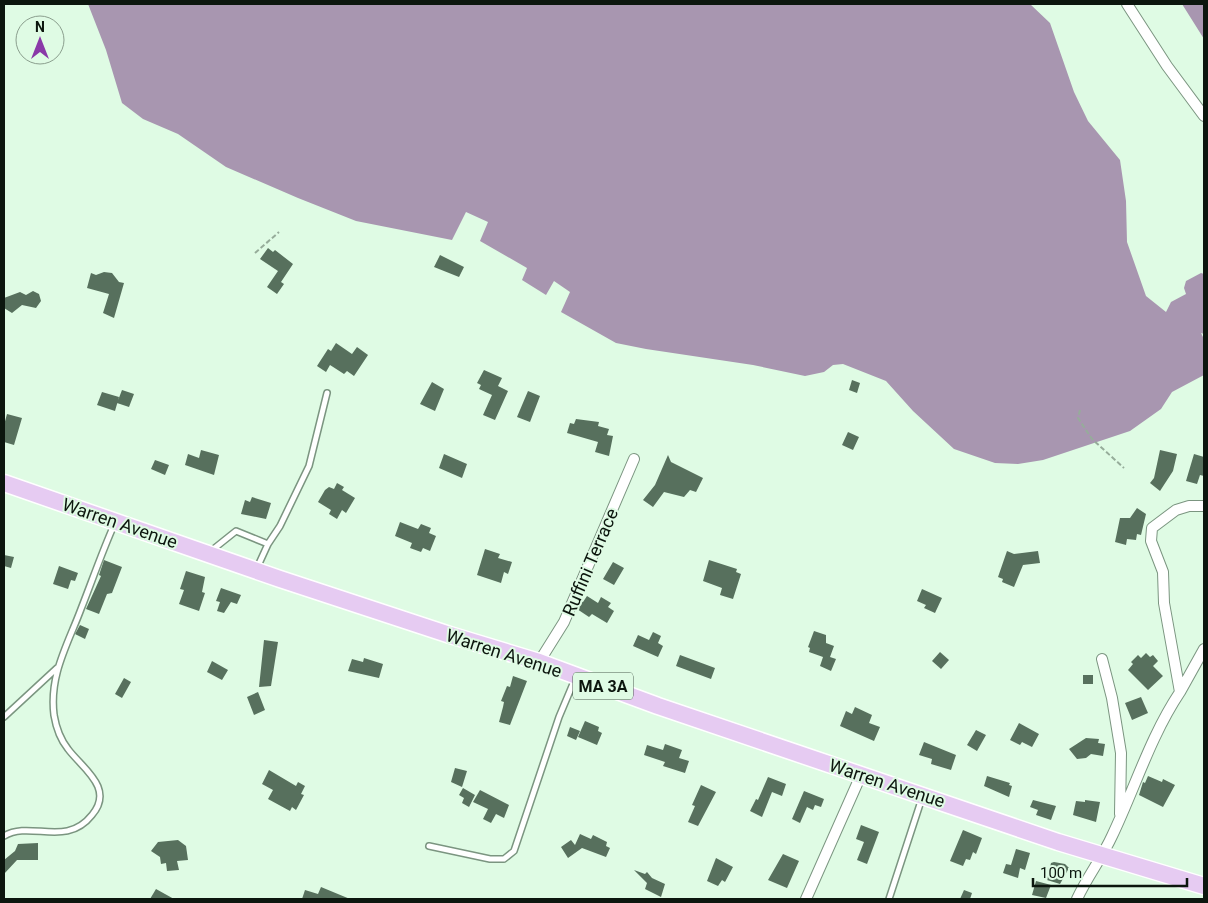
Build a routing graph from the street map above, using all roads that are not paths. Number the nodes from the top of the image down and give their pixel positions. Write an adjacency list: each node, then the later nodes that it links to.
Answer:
1 (1127, 4): 2 (street)
2 (1204, 116)
3 (327, 393): 8 (lane)
4 (634, 459): 13 (street, Ruffini Terrace)
5 (4, 483): 7 (main road, Warren Avenue / MA 3A)
6 (1204, 506): 16 (street)
7 (115, 522): 9 (main road, Warren Avenue / MA 3A); 14 (lane)
8 (268, 544): 9 (lane); 10 (lane)
9 (208, 554): 10 (main road, Warren Avenue / MA 3A)
10 (256, 571): 13 (main road, Warren Avenue / MA 3A)
11 (1204, 649): 16 (street)
12 (1102, 659): 20 (street)
13 (539, 662): 15 (main road, Warren Avenue / MA 3A)
14 (58, 668): 17 (lane); 21 (lane)
15 (576, 676): 18 (main road, Warren Avenue / MA 3A); 22 (lane)
16 (1180, 692): 20 (street)
17 (4, 717)
18 (861, 775): 19 (main road, Warren Avenue / MA 3A); 25 (street)
19 (923, 795): 23 (main road, Warren Avenue / MA 3A); 26 (lane)
20 (1120, 817): 23 (street)
21 (4, 836)
22 (429, 846)
23 (1102, 856): 24 (main road, Warren Avenue / MA 3A); 27 (street)
24 (1204, 886)
25 (806, 899)
26 (889, 899)
27 (1077, 899)

